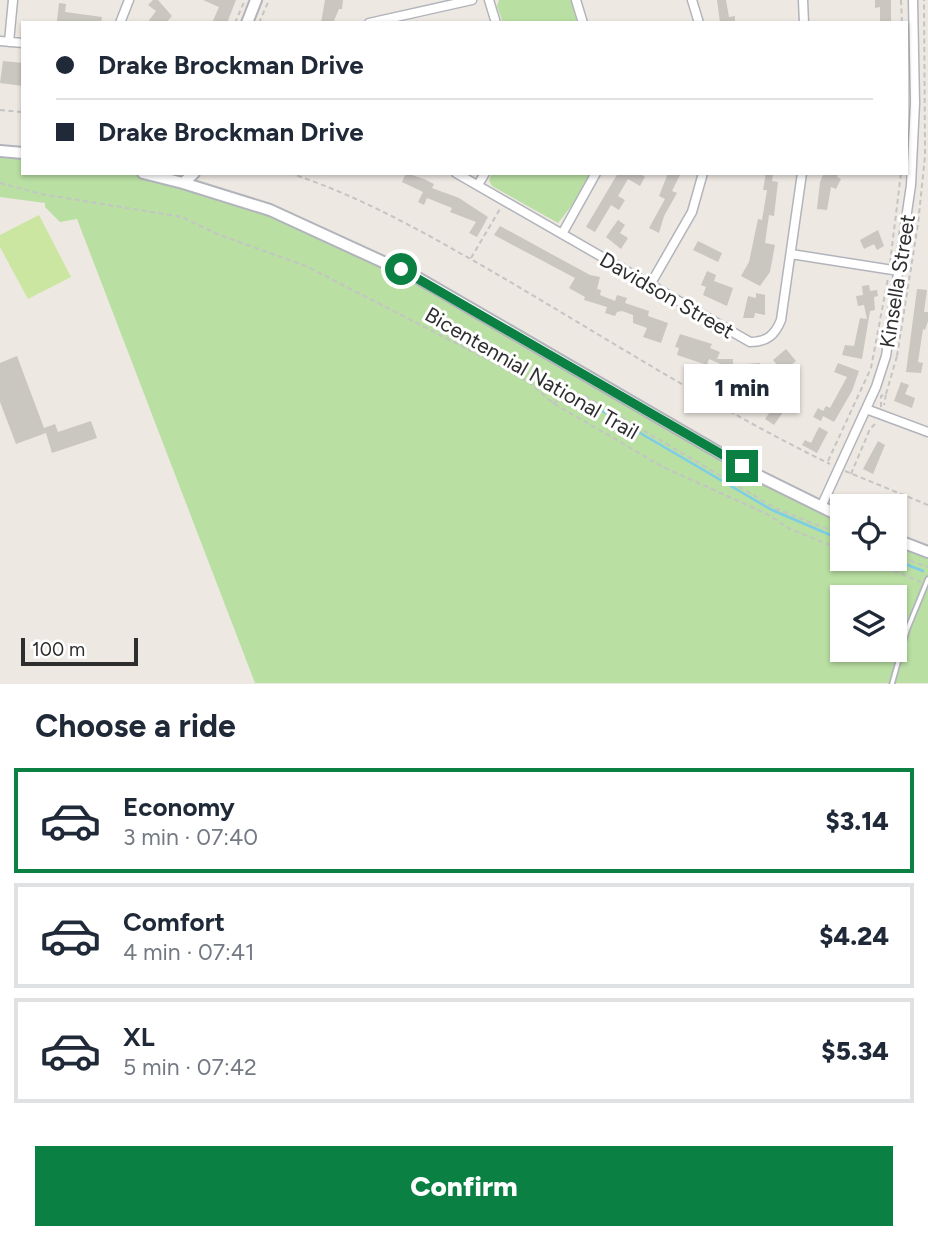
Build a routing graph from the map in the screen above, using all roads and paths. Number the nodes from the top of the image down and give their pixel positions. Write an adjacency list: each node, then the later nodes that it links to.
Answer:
1 (13, 0): 25 (street)
2 (129, 0): 15 (street)
3 (248, 0): 14 (path)
4 (256, 0): 17 (main road)
5 (269, 0): 18 (path)
6 (472, 0): 19 (street)
7 (489, 0): 20 (street)
8 (576, 0): 21 (street)
9 (692, 0): 22 (street)
10 (803, 0): 23 (street)
11 (901, 0): 24 (path)
12 (913, 0): 48 (street, Kinsella Street)
13 (924, 0): 41 (path)
14 (243, 2): 16 (path)
15 (121, 21)
16 (236, 21)
17 (248, 21)
18 (260, 21)
19 (378, 21)
20 (495, 21)
21 (582, 21)
22 (698, 21)
23 (804, 21)
24 (902, 21)
25 (5, 41)
26 (0, 110): 27 (path)
27 (21, 112)
28 (0, 151): 29 (main road)
29 (21, 153)
30 (159, 175): 38 (main road)
31 (294, 175): 46 (path)
32 (460, 175): 40 (street, Davidson Street)
33 (484, 175): 40 (street)
34 (595, 175): 44 (street)
35 (702, 175): 50 (street)
36 (802, 175): 45 (street, Davidson Street)
37 (901, 175): 47 (path)
38 (183, 178): 59 (main road)
39 (0, 183): 54 (path, Bicentennial National Trail)
40 (478, 185): 43 (street, Davidson Street)
41 (922, 186): 42 (path); 52 (path)
42 (928, 187)
43 (505, 201): 44 (street, Davidson Street); 46 (path)
44 (562, 234): 50 (street, Davidson Street)
45 (791, 254): 48 (street); 50 (street, Davidson Street)
46 (471, 259): 49 (path)
47 (891, 261)
48 (899, 271): 51 (street, Kinsella Street)
49 (888, 278)
50 (650, 285)
51 (886, 353): 52 (path); 55 (street, Kinsella Street)
52 (897, 356): 53 (path)
53 (886, 394)
54 (553, 403): 61 (path); 63 (path, Bicentennial National Trail)
55 (866, 409): 57 (street); 59 (street, Kinsella Street)
56 (870, 429): 58 (path)
57 (928, 432)
58 (928, 505)
59 (821, 507): 60 (main road)
60 (830, 511)
61 (830, 530)
62 (907, 544): 64 (main road)
63 (830, 545)
64 (928, 552)
65 (907, 560): 66 (path)
66 (928, 567)
67 (894, 571): 69 (path)
68 (928, 579): 69 (lane)
69 (926, 584): 70 (lane)
70 (892, 684)

